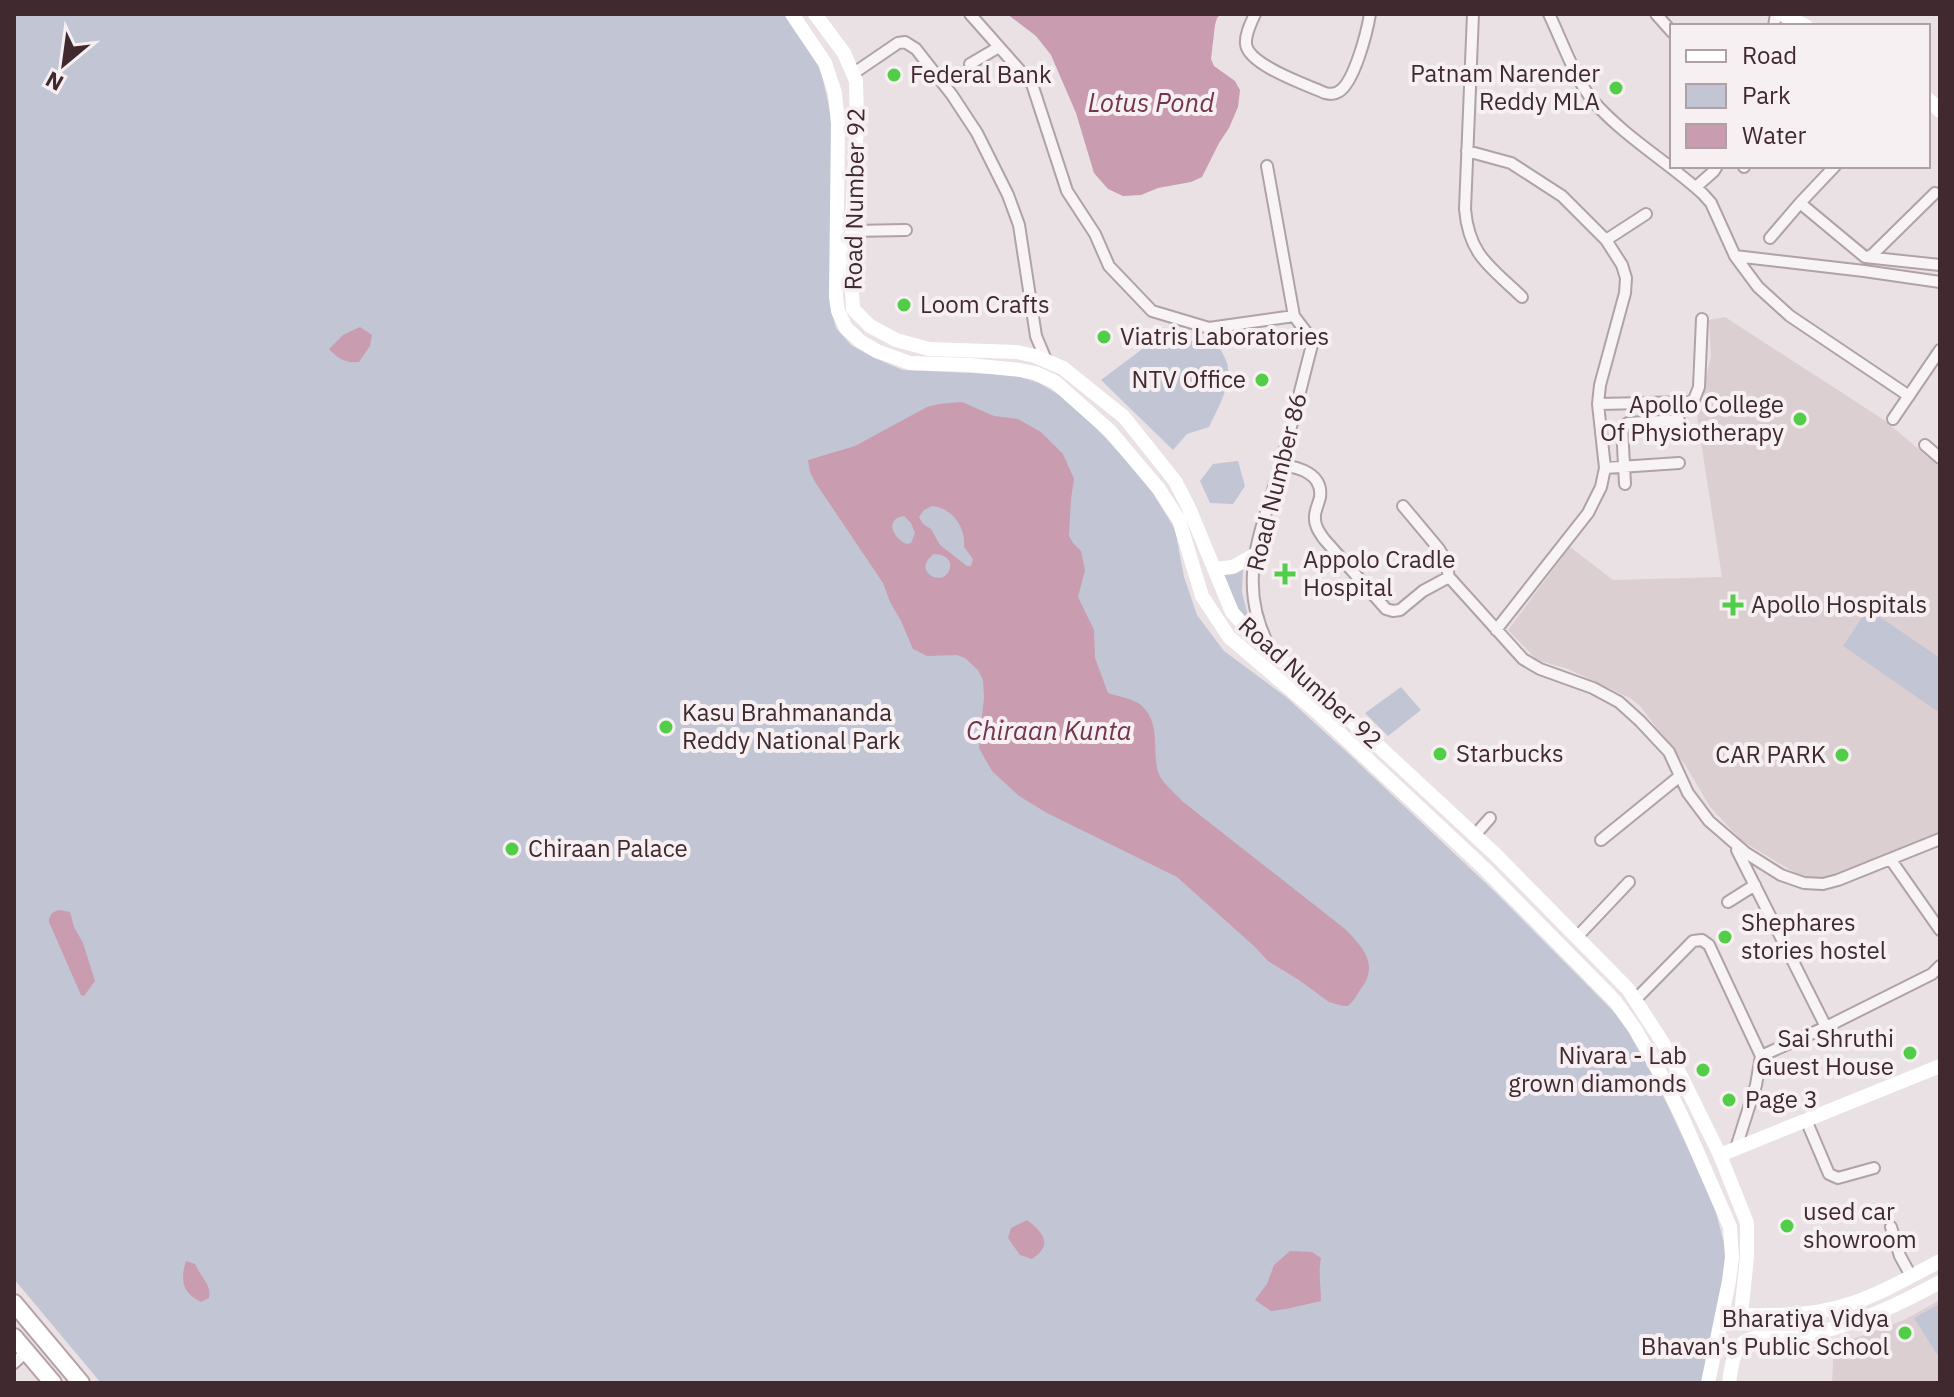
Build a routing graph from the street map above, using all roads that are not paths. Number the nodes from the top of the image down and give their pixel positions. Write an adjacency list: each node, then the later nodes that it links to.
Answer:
1 (792, 14): 65 (main road, Road Number 92)
2 (815, 14): 14 (main road, Road Number 92)
3 (970, 14): 12 (street)
4 (1255, 14): 5 (street)
5 (1370, 14)
6 (1473, 14): 15 (street)
7 (1549, 14): 17 (street)
8 (1656, 14): 11 (street)
9 (1778, 14): 10 (main road)
10 (1801, 24)
11 (1670, 30)
12 (999, 47): 13 (street); 34 (street)
13 (970, 64)
14 (854, 73): 26 (main road, Road Number 92); 36 (street)
15 (1467, 151): 28 (street); 33 (street)
16 (1267, 166): 34 (street)
17 (1670, 167)
18 (1671, 168): 21 (street)
19 (1716, 168): 21 (street)
20 (1833, 168): 23 (street)
21 (1696, 187): 29 (street)
22 (1935, 193): 30 (street)
23 (1800, 203): 27 (street); 30 (street)
24 (1646, 214): 28 (street)
25 (906, 230): 26 (street)
26 (851, 231): 38 (main road, Road Number 92)
27 (1770, 238)
28 (1606, 240): 42 (street)
29 (1735, 256): 32 (street); 40 (street)
30 (1868, 257): 31 (street)
31 (1940, 265)
32 (1940, 282)
33 (1522, 297)
34 (1294, 316): 47 (street, Road Number 86)
35 (1702, 319): 41 (street)
36 (1036, 336): 38 (street); 39 (street)
37 (1940, 350): 40 (street)
38 (1017, 352): 39 (main road, Road Number 92)
39 (1046, 360): 53 (main road, Road Number 92)
40 (1909, 396): 43 (street)
41 (1667, 403): 42 (street); 48 (street)
42 (1598, 404): 49 (street)
43 (1893, 419)
44 (1925, 445): 45 (street)
45 (1940, 458)
46 (1679, 463): 48 (street)
47 (1281, 465): 52 (street, Road Number 86); 54 (street)
48 (1623, 467): 49 (street); 50 (street)
49 (1605, 468): 55 (street)
50 (1625, 484)
51 (1403, 506): 54 (street)
52 (1254, 555): 53 (main road); 56 (street, Road Number 86)
53 (1214, 569): 56 (main road, Road Number 92)
54 (1449, 577): 55 (street)
55 (1496, 630): 57 (street)
56 (1271, 652): 59 (main road, Road Number 92)
57 (1680, 776): 61 (street); 62 (street)
58 (1490, 818): 59 (street)
59 (1475, 835): 63 (main road, Road Number 92)
60 (1940, 839): 64 (street)
61 (1601, 840)
62 (1734, 843): 64 (street); 67 (street)
63 (1492, 852): 65 (main road); 70 (main road, Road Number 92)
64 (1891, 860): 69 (street)
65 (1482, 865): 85 (main road, Road Number 92)
66 (1629, 882): 70 (street)
67 (1755, 885): 68 (street); 73 (street)
68 (1728, 902)
69 (1940, 930)
70 (1577, 937): 72 (main road, Road Number 92)
71 (1940, 966): 73 (street)
72 (1636, 999): 74 (street); 78 (main road, Road Number 92)
73 (1826, 1027): 74 (street)
74 (1761, 1056): 77 (street)
75 (1940, 1066): 76 (main road)
76 (1806, 1120): 77 (main road); 79 (street)
77 (1736, 1148): 78 (main road)
78 (1720, 1155): 86 (main road, Road Number 92)
79 (1874, 1168)
80 (1891, 1227): 82 (street)
81 (1933, 1264): 82 (main road); 83 (main road)
82 (1911, 1276): 86 (main road)
83 (1938, 1283): 92 (main road)
84 (14, 1303): 90 (main road)
85 (1724, 1304): 86 (main road); 91 (main road, Road Number 92)
86 (1742, 1310)
87 (14, 1337): 88 (main road)
88 (20, 1357): 89 (main road)
89 (53, 1383)
90 (81, 1383)
91 (1708, 1383)
92 (1729, 1383)

